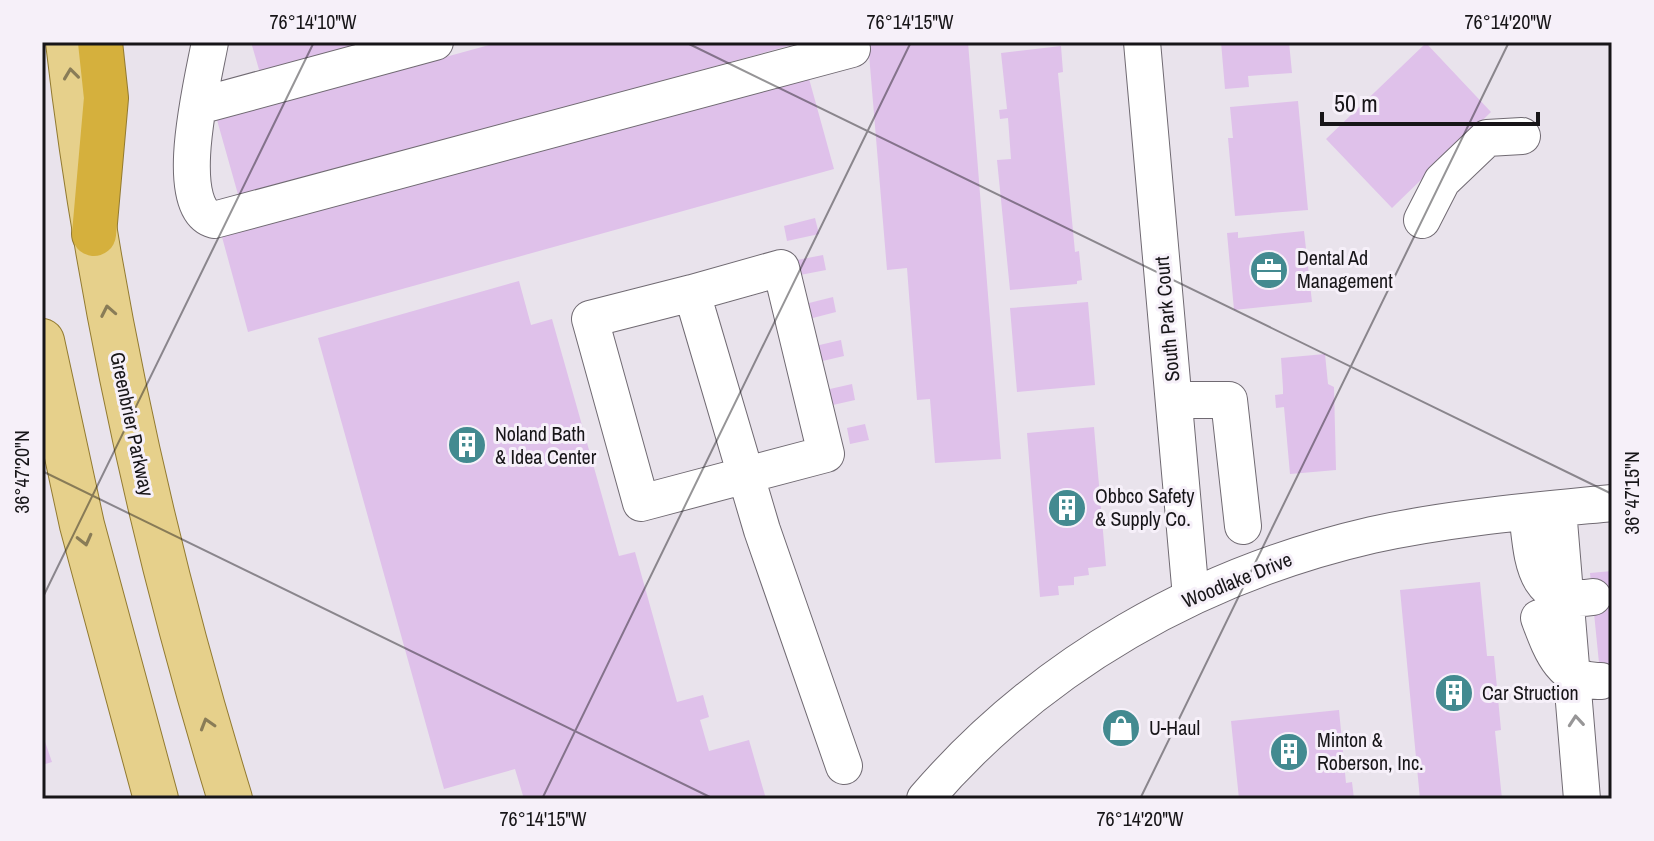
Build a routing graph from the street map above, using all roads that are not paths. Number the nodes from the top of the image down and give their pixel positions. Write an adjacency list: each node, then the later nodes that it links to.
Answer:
1 (68, 42): 10 (main road, Greenbrier Parkway, one-way to 1)
2 (100, 42): 10 (highway)
3 (210, 42): 7 (street)
4 (435, 42): 7 (street)
5 (1142, 42): 13 (street, South Park Court)
6 (852, 49): 7 (street)
7 (199, 106)
8 (1522, 136): 9 (street)
9 (1422, 220)
10 (94, 234): 21 (main road, Greenbrier Parkway, one-way to 10)
11 (692, 293): 14 (street); 14 (street); 14 (street)
12 (42, 341): 20 (main road, one-way to 20)
13 (1175, 400): 17 (street); 18 (street, South Park Court)
14 (745, 475): 19 (street)
15 (1612, 503): 16 (street, Woodlake Drive)
16 (1542, 511): 18 (street, Woodlake Drive); 23 (street, one-way to 16)
17 (1243, 526)
18 (1191, 597): 22 (street, Woodlake Drive)
19 (844, 766)
20 (156, 799)
21 (230, 799)
22 (925, 799)
23 (1582, 799)

